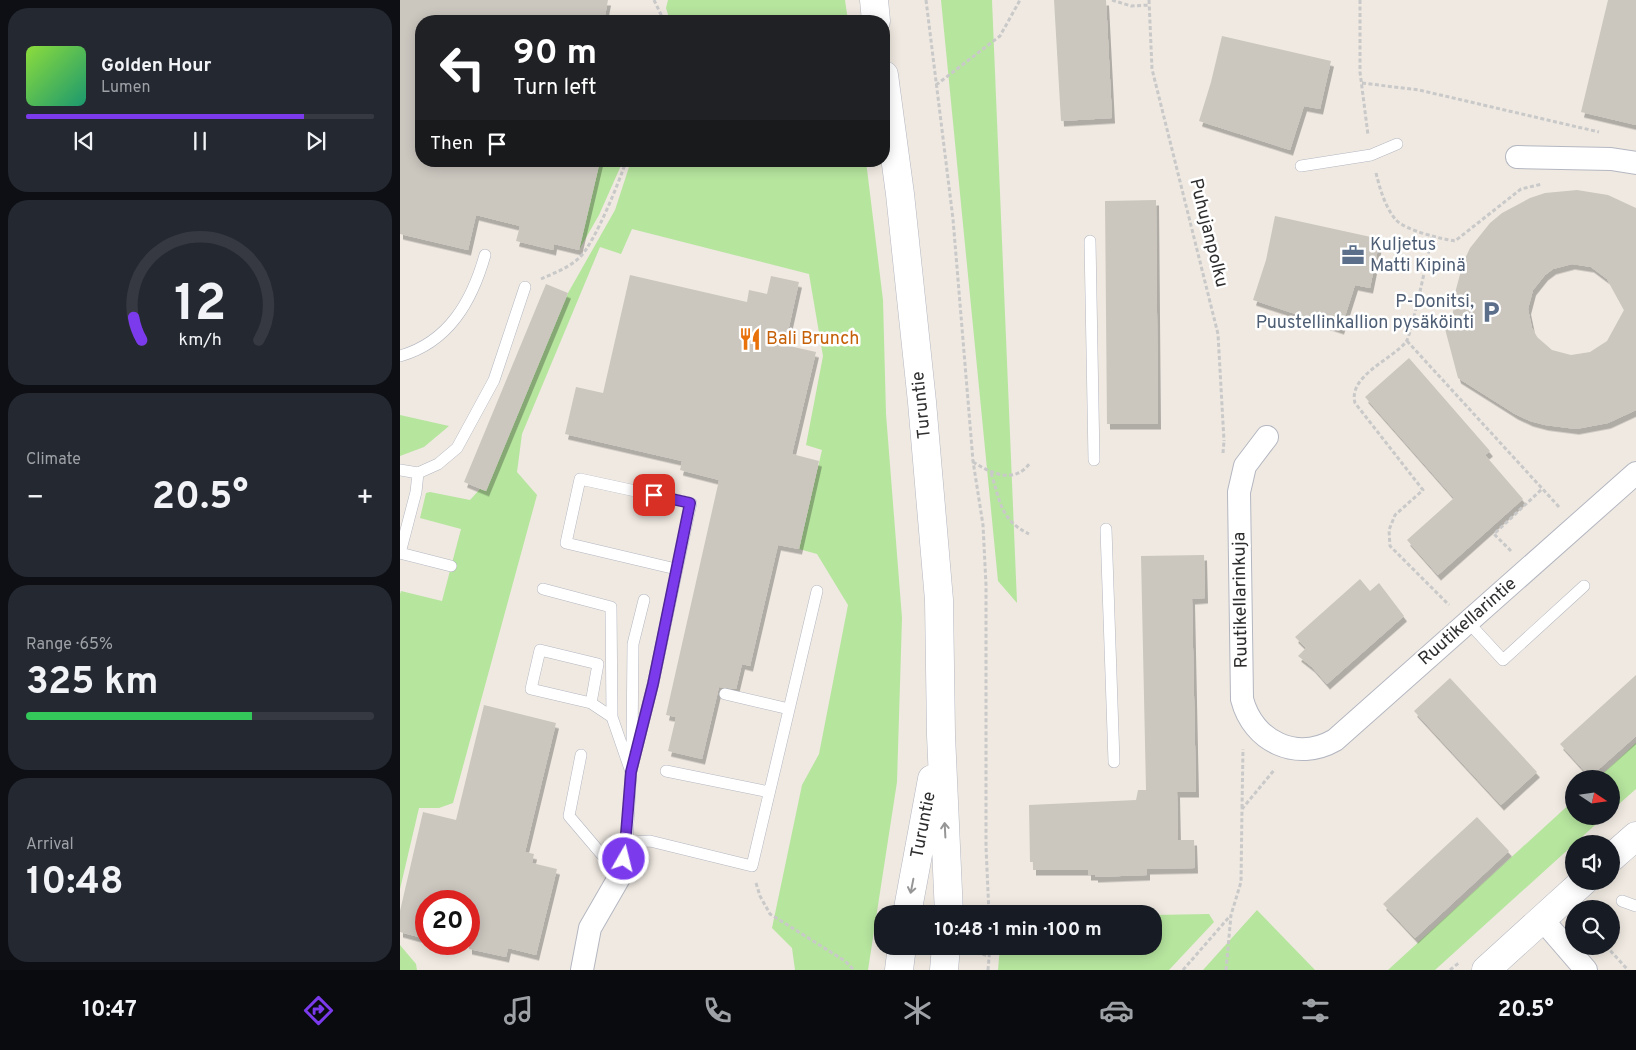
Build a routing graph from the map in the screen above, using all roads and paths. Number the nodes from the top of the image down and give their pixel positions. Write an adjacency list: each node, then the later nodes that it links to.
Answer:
1 (654, 0): 9 (path)
2 (874, 0): 10 (main road)
3 (926, 0): 12 (path)
4 (1020, 0): 12 (path)
5 (1112, 0): 8 (path)
6 (1149, 0): 8 (path, Puhujanpolku)
7 (1360, 0): 11 (path)
8 (1150, 5): 29 (path, Puhujanpolku)
9 (661, 15)
10 (875, 15)
11 (1362, 83): 14 (path); 16 (path)
12 (936, 86): 32 (path)
13 (890, 124): 56 (main road, Turuntie)
14 (1609, 134)
15 (1397, 144): 16 (lane)
16 (1371, 155): 19 (lane); 22 (path)
17 (1517, 157): 18 (street)
18 (1636, 163)
19 (1301, 166)
20 (623, 167): 25 (path)
21 (1546, 183): 22 (path)
22 (1432, 237): 26 (path)
23 (1090, 240): 31 (lane)
24 (485, 255): 27 (lane)
25 (525, 287): 36 (lane)
26 (1407, 341): 39 (path); 51 (path)
27 (400, 356)
28 (1267, 438): 34 (street, Ruutikellarinkuja)
29 (1224, 441): 30 (path, Puhujanpolku); 34 (path)
30 (1223, 459)
31 (1094, 460)
32 (972, 461): 37 (path); 73 (path)
33 (1030, 463): 37 (path)
34 (1245, 466): 58 (street, Ruutikellarinkuja)
35 (400, 470): 36 (lane)
36 (418, 473): 43 (lane)
37 (992, 473): 42 (path)
38 (1636, 473): 51 (street, Ruutikellarintie)
39 (1542, 489): 40 (path); 44 (path)
40 (1564, 513)
41 (1106, 529): 60 (lane)
42 (1029, 534)
43 (400, 553): 45 (lane)
44 (1517, 556)
45 (451, 566)
46 (676, 569): 46 (lane); 62 (lane)
47 (1584, 586): 51 (lane)
48 (543, 589): 55 (lane)
49 (817, 591): 54 (lane)
50 (644, 600): 62 (lane)
51 (1462, 617): 58 (street, Ruutikellarintie)
52 (725, 694): 54 (lane)
53 (591, 703): 53 (lane); 55 (lane)
54 (789, 709): 63 (lane)
55 (612, 717): 62 (lane)
56 (940, 735): 71 (main road, Turuntie, one-way to 71); 72 (main road, Turuntie, one-way to 56)
57 (1250, 748): 64 (path)
58 (1290, 748): 64 (path)
59 (581, 755): 68 (lane)
60 (1114, 762)
61 (666, 771): 63 (lane)
62 (631, 772): 68 (lane)
63 (769, 792): 67 (lane)
64 (1242, 809): 75 (path)
65 (1636, 836): 66 (main road)
66 (1620, 850)
67 (752, 866): 68 (lane); 83 (path)
68 (620, 876): 82 (street)
69 (1574, 890): 76 (main road)
70 (1622, 901): 74 (lane)
71 (909, 905)
72 (948, 905)
73 (989, 905)
74 (1636, 906)
75 (1231, 915): 87 (path); 88 (path)
76 (1541, 918): 89 (main road); 90 (street)
77 (901, 955): 84 (main road)
78 (945, 955): 85 (main road)
79 (985, 955): 81 (path)
80 (1614, 955): 91 (path)
81 (990, 956): 86 (path)
82 (582, 970)
83 (854, 970)
84 (899, 970)
85 (944, 970)
86 (988, 970)
87 (1183, 970)
88 (1226, 970)
89 (1486, 970)
90 (1586, 970)
91 (1628, 970)

